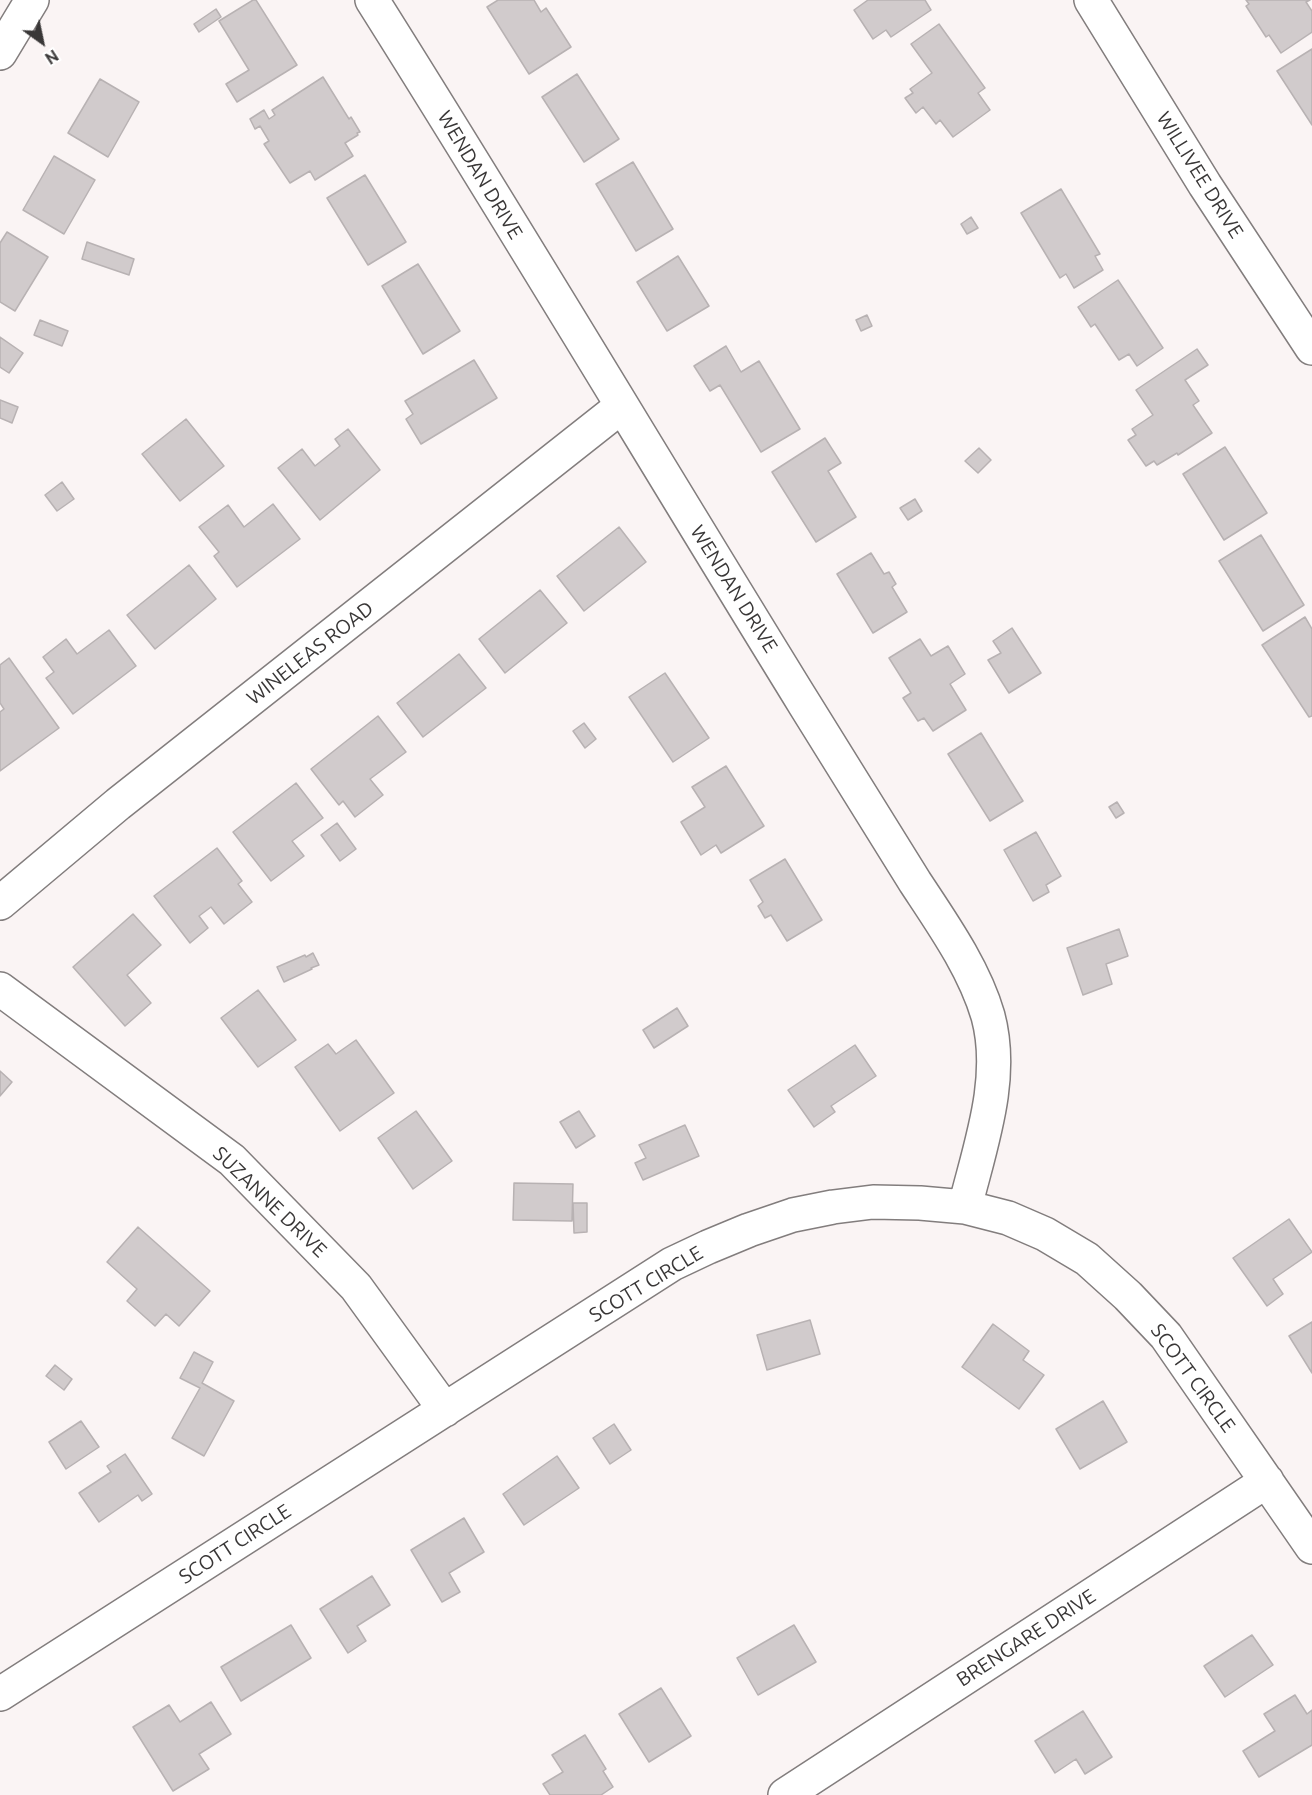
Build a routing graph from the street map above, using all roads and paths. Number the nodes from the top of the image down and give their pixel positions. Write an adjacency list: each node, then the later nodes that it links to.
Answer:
1 (32, 0): 4 (street)
2 (372, 0): 6 (street, WENDAN DRIVE)
3 (1091, 0): 5 (street, WILLIVEE DRIVE)
4 (0, 53)
5 (1312, 348)
6 (622, 406): 7 (street, WINELEAS ROAD); 9 (street, WENDAN DRIVE)
7 (0, 903)
8 (0, 989): 10 (street, SUZANNE DRIVE)
9 (965, 1207): 10 (street, SCOTT CIRCLE); 11 (street, SCOTT CIRCLE)
10 (446, 1410): 13 (street, SCOTT CIRCLE)
11 (1267, 1481): 12 (street, SCOTT CIRCLE); 14 (street, BRENGARE DRIVE)
12 (1312, 1547)
13 (0, 1694)
14 (785, 1795)

